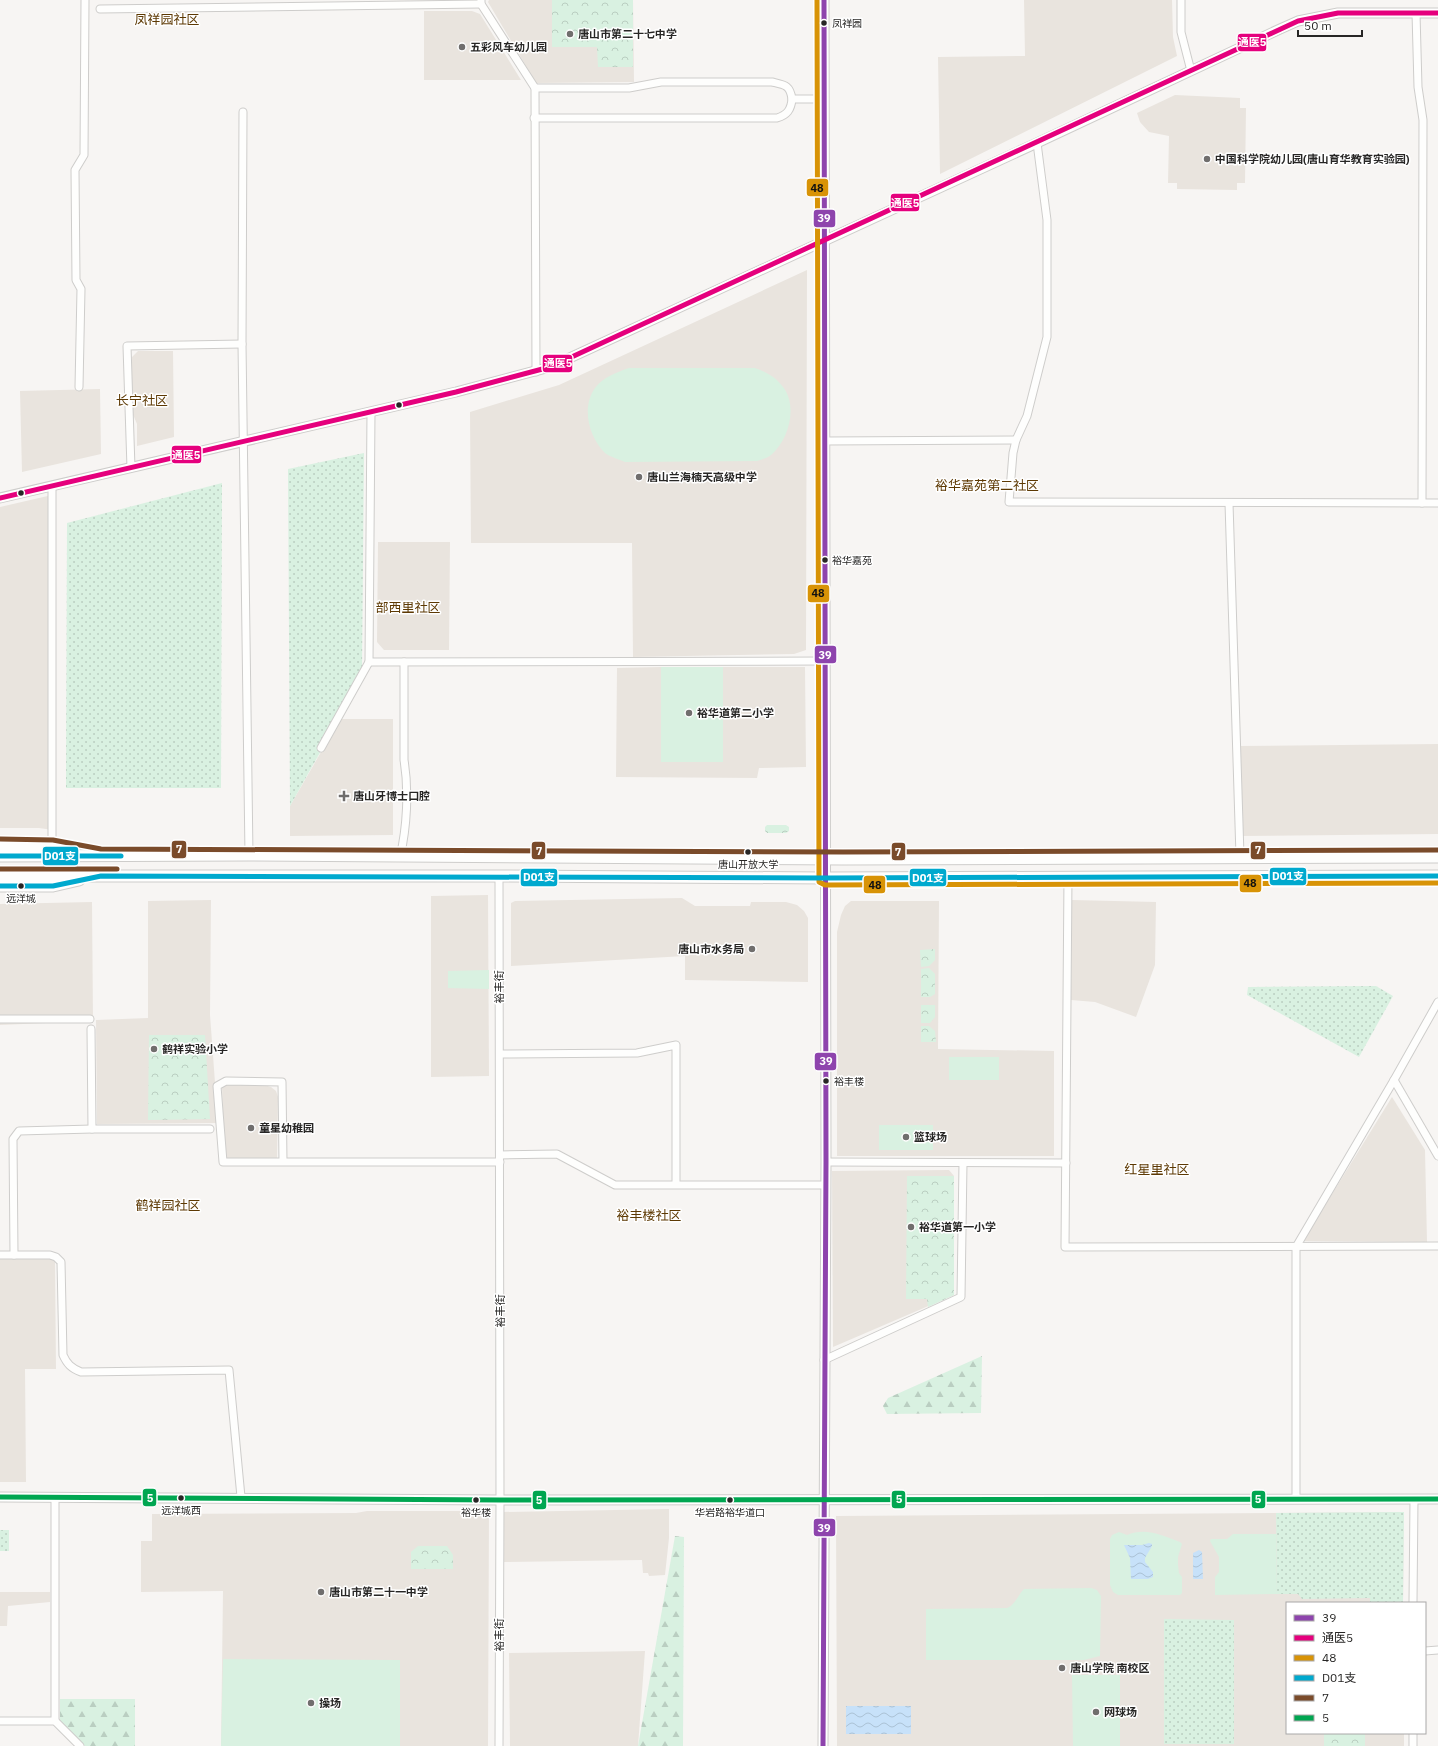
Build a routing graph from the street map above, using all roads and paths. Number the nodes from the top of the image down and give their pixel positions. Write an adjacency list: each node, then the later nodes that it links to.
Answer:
1 (85, 0): 18 (street)
2 (824, 0): 11 (street)
3 (1181, 0): 8 (street)
4 (481, 2): 5 (street); 9 (street)
5 (100, 9)
6 (1416, 13): 7 (street); 8 (street); 27 (street)
7 (1438, 13)
8 (1191, 70): 14 (street)
9 (535, 88): 10 (street); 13 (street)
10 (792, 99): 11 (street); 13 (street)
11 (824, 99): 15 (street)
12 (243, 112): 16 (street)
13 (534, 118): 17 (street)
14 (1037, 143): 15 (street); 20 (street)
15 (824, 241): 17 (street); 21 (street)
16 (242, 344): 22 (street); 23 (street)
17 (536, 372): 19 (street)
18 (79, 387)
19 (371, 412): 22 (street); 30 (street)
20 (1016, 440): 21 (street); 26 (street)
21 (825, 441): 29 (street)
22 (244, 442): 23 (street); 37 (street)
23 (131, 468): 24 (street)
24 (52, 486): 25 (street); 34 (street)
25 (0, 498)
26 (1229, 503): 27 (street); 38 (street)
27 (1422, 503): 28 (street)
28 (1438, 503)
29 (826, 661): 31 (street); 41 (street)
30 (369, 662): 31 (street); 32 (street)
31 (404, 662): 40 (street)
32 (320, 748)
33 (0, 846): 34 (main road)
34 (52, 847): 36 (main road)
35 (0, 856): 36 (main road)
36 (100, 856): 37 (main road)
37 (249, 856): 40 (main road)
38 (1240, 856): 39 (main road); 41 (main road)
39 (1438, 856)
40 (400, 857): 41 (main road)
41 (825, 858): 47 (street)
42 (0, 876): 43 (main road)
43 (101, 876): 44 (main road); 48 (main road)
44 (499, 876): 47 (main road); 53 (street, 裕丰街)
45 (1438, 876): 46 (main road)
46 (1068, 877): 47 (main road); 62 (street)
47 (825, 878): 60 (street)
48 (0, 886)
49 (1438, 1002): 54 (street)
50 (0, 1019): 51 (street)
51 (90, 1019)
52 (91, 1029): 55 (street)
53 (500, 1054): 58 (street, 裕丰街); 63 (street)
54 (1394, 1080): 57 (street); 66 (street)
55 (92, 1129): 56 (street); 68 (street)
56 (210, 1129)
57 (1438, 1156)
58 (500, 1158): 59 (street); 63 (street); 77 (street, 裕丰街)
59 (283, 1162): 59 (street)
60 (826, 1162): 61 (street); 64 (street)
61 (963, 1163): 62 (street); 69 (street)
62 (1066, 1163): 66 (street)
63 (676, 1184): 64 (street)
64 (825, 1185): 69 (street)
65 (1438, 1246): 66 (street)
66 (1296, 1247): 73 (street)
67 (0, 1255): 68 (street)
68 (14, 1255): 72 (street)
69 (824, 1360): 74 (street)
70 (0, 1497): 71 (street)
71 (55, 1497): 72 (street); 82 (street)
72 (241, 1497): 77 (street)
73 (1296, 1498): 74 (street); 75 (street)
74 (824, 1499): 77 (street); 86 (street)
75 (1414, 1499): 76 (street); 78 (street)
76 (1438, 1499)
77 (500, 1500): 85 (street, 裕丰街)
78 (1413, 1602)
79 (1426, 1650): 80 (street)
80 (1438, 1650)
81 (0, 1721): 82 (street)
82 (55, 1721): 84 (street)
83 (1413, 1734): 87 (street)
84 (80, 1746)
85 (499, 1746)
86 (823, 1746)
87 (1413, 1746)

